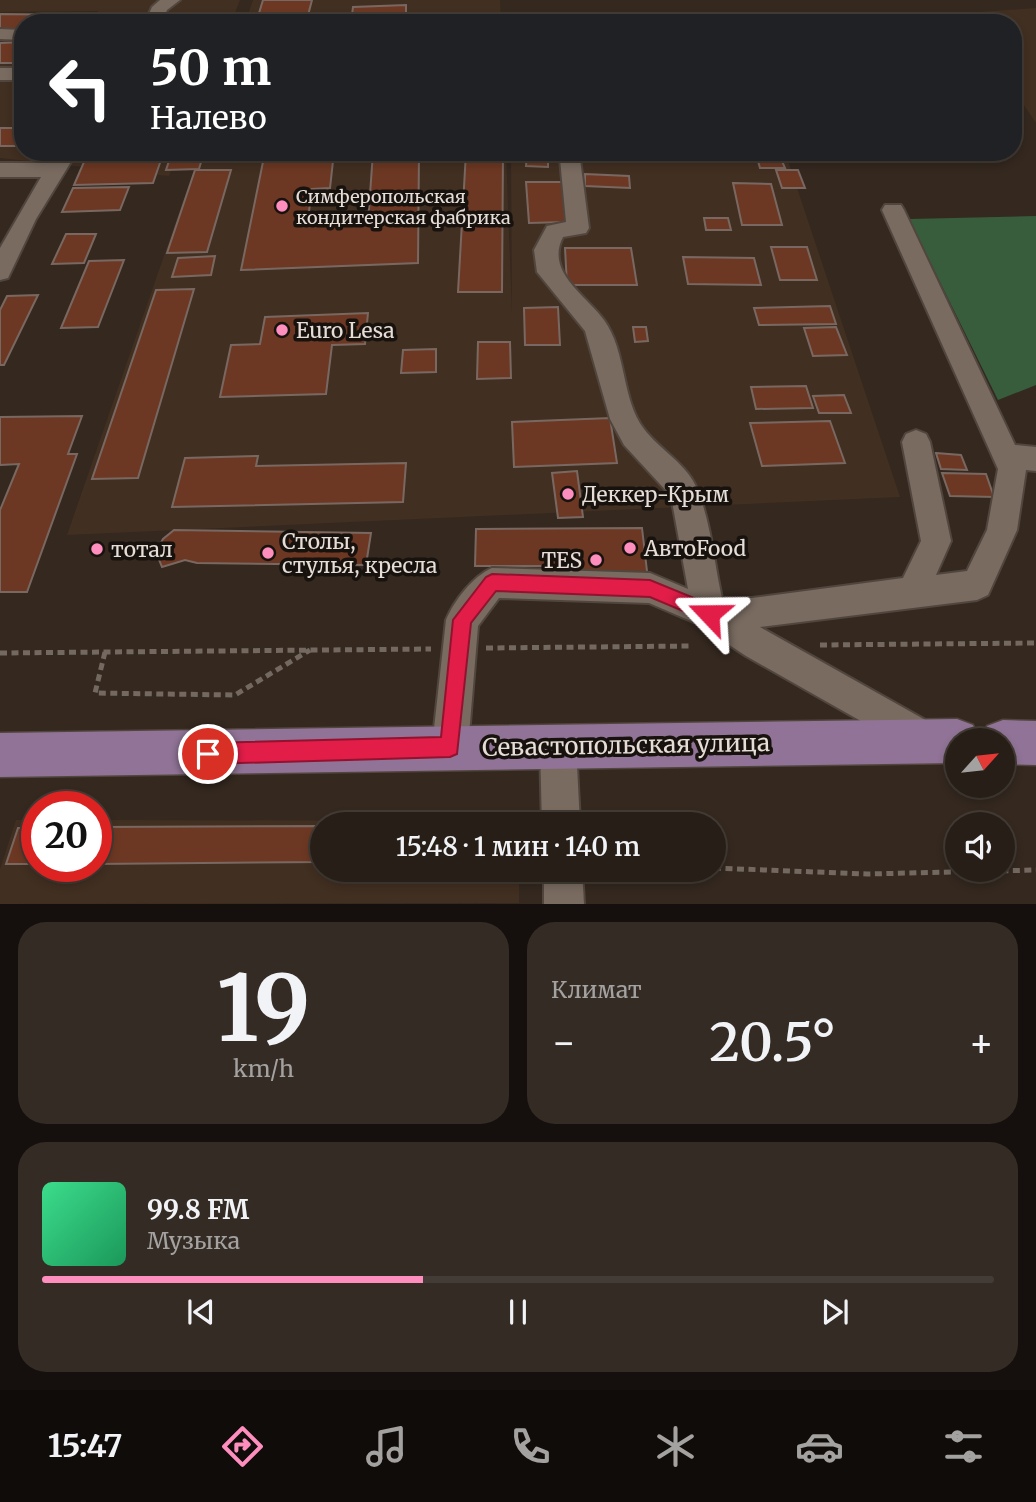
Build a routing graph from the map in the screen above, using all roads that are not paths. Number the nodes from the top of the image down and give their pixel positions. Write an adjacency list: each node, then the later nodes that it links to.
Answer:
1 (173, 0): 2 (street)
2 (157, 14)
3 (61, 161): 5 (street); 7 (street)
4 (570, 161): 12 (street)
5 (0, 170)
6 (893, 210): 9 (street)
7 (0, 272)
8 (916, 442): 11 (street)
9 (1006, 456): 10 (street); 11 (street)
10 (1036, 459)
11 (913, 592): 12 (street)
12 (709, 614): 13 (street); 17 (street)
13 (943, 741): 16 (main road, Севастопольская улица)
14 (1015, 742): 15 (main road)
15 (1036, 743)
16 (558, 746): 17 (main road, Севастопольская улица); 19 (street)
17 (450, 747): 18 (main road, Севастопольская улица)
18 (0, 755)
19 (561, 812)
20 (563, 882): 21 (street)
21 (564, 904)

